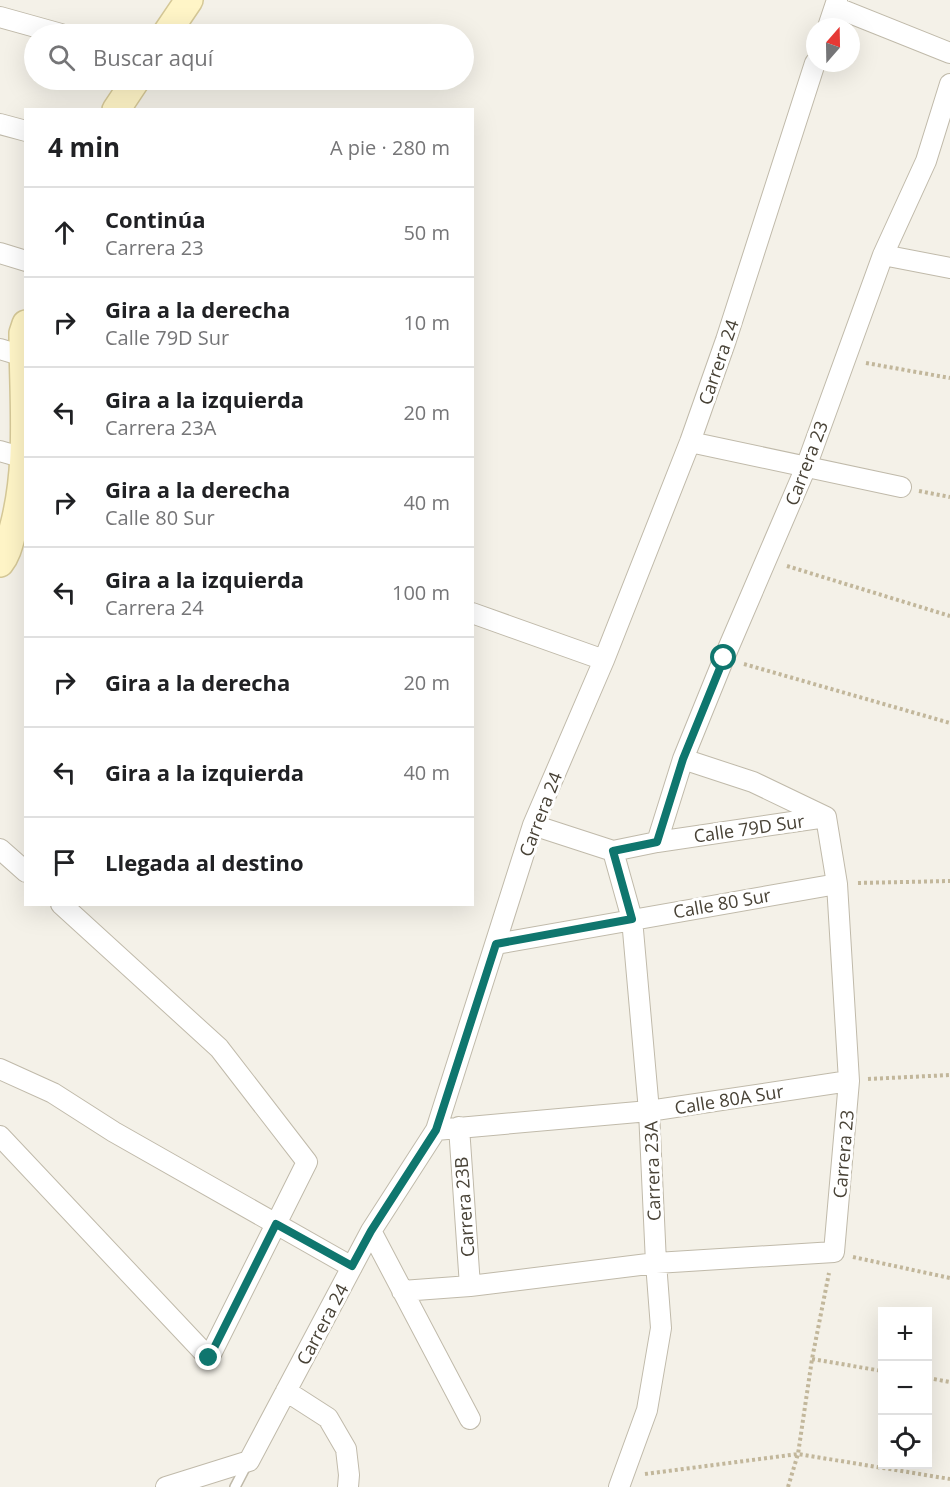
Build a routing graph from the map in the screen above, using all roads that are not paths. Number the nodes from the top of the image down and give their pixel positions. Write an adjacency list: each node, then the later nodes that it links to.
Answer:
1 (189, 0): 6 (street)
2 (836, 3): 4 (street); 7 (street)
3 (0, 17): 5 (street)
4 (831, 18)
5 (25, 24)
6 (173, 24)
7 (950, 53)
8 (812, 72): 20 (street, Carrera 24)
9 (950, 84): 15 (street, Carrera 23)
10 (129, 90): 11 (street)
11 (117, 108)
12 (0, 124): 13 (street)
13 (24, 130)
14 (0, 253): 16 (street)
15 (883, 255): 17 (street); 22 (street, Carrera 23)
16 (24, 260)
17 (950, 268)
18 (24, 330): 19 (street)
19 (12, 353): 21 (street)
20 (690, 442): 22 (street); 26 (street, Carrera 24)
21 (19, 459): 24 (street)
22 (806, 467): 23 (street); 27 (street, Carrera 23)
23 (901, 487)
24 (0, 563)
25 (474, 614): 26 (street)
26 (604, 660): 29 (street, Carrera 24)
27 (683, 759): 28 (street); 30 (street, Carrera 23)
28 (826, 817): 30 (street, Calle 79D Sur); 34 (street, Carrera 23)
29 (533, 825): 32 (street, Calle 79D Sur); 37 (street, Carrera 24)
30 (657, 842): 32 (street, Calle 79D Sur)
31 (0, 849): 33 (street)
32 (613, 851): 36 (street, Carrera 23A)
33 (24, 870)
34 (837, 884): 36 (street, Calle 80 Sur); 39 (street, Carrera 23)
35 (63, 906): 44 (street)
36 (632, 919): 37 (street, Calle 80 Sur); 40 (street, Carrera 23A)
37 (496, 944): 42 (street, Carrera 24)
38 (0, 1069): 44 (street)
39 (849, 1080): 40 (street, Calle 80A Sur); 46 (street, Carrera 23)
40 (650, 1111): 41 (street, Calle 80A Sur); 46 (street, Carrera 23A)
41 (459, 1127): 42 (street, Calle 80A Sur); 48 (street, Carrera 23B)
42 (436, 1130): 45 (street, Carrera 24)
43 (0, 1136): 44 (street)
44 (276, 1224): 47 (street)
45 (371, 1231): 47 (street, Carrera 24); 49 (street)
46 (656, 1263): 48 (street); 53 (street, Carrera 23A)
47 (352, 1266): 50 (street, Carrera 24)
48 (470, 1287): 49 (street)
49 (402, 1291): 51 (street)
50 (286, 1391): 52 (street, Carrera 24); 56 (street)
51 (470, 1419)
52 (249, 1461): 54 (street); 55 (lane)
53 (622, 1482)
54 (166, 1487)
55 (235, 1487)
56 (348, 1487)

